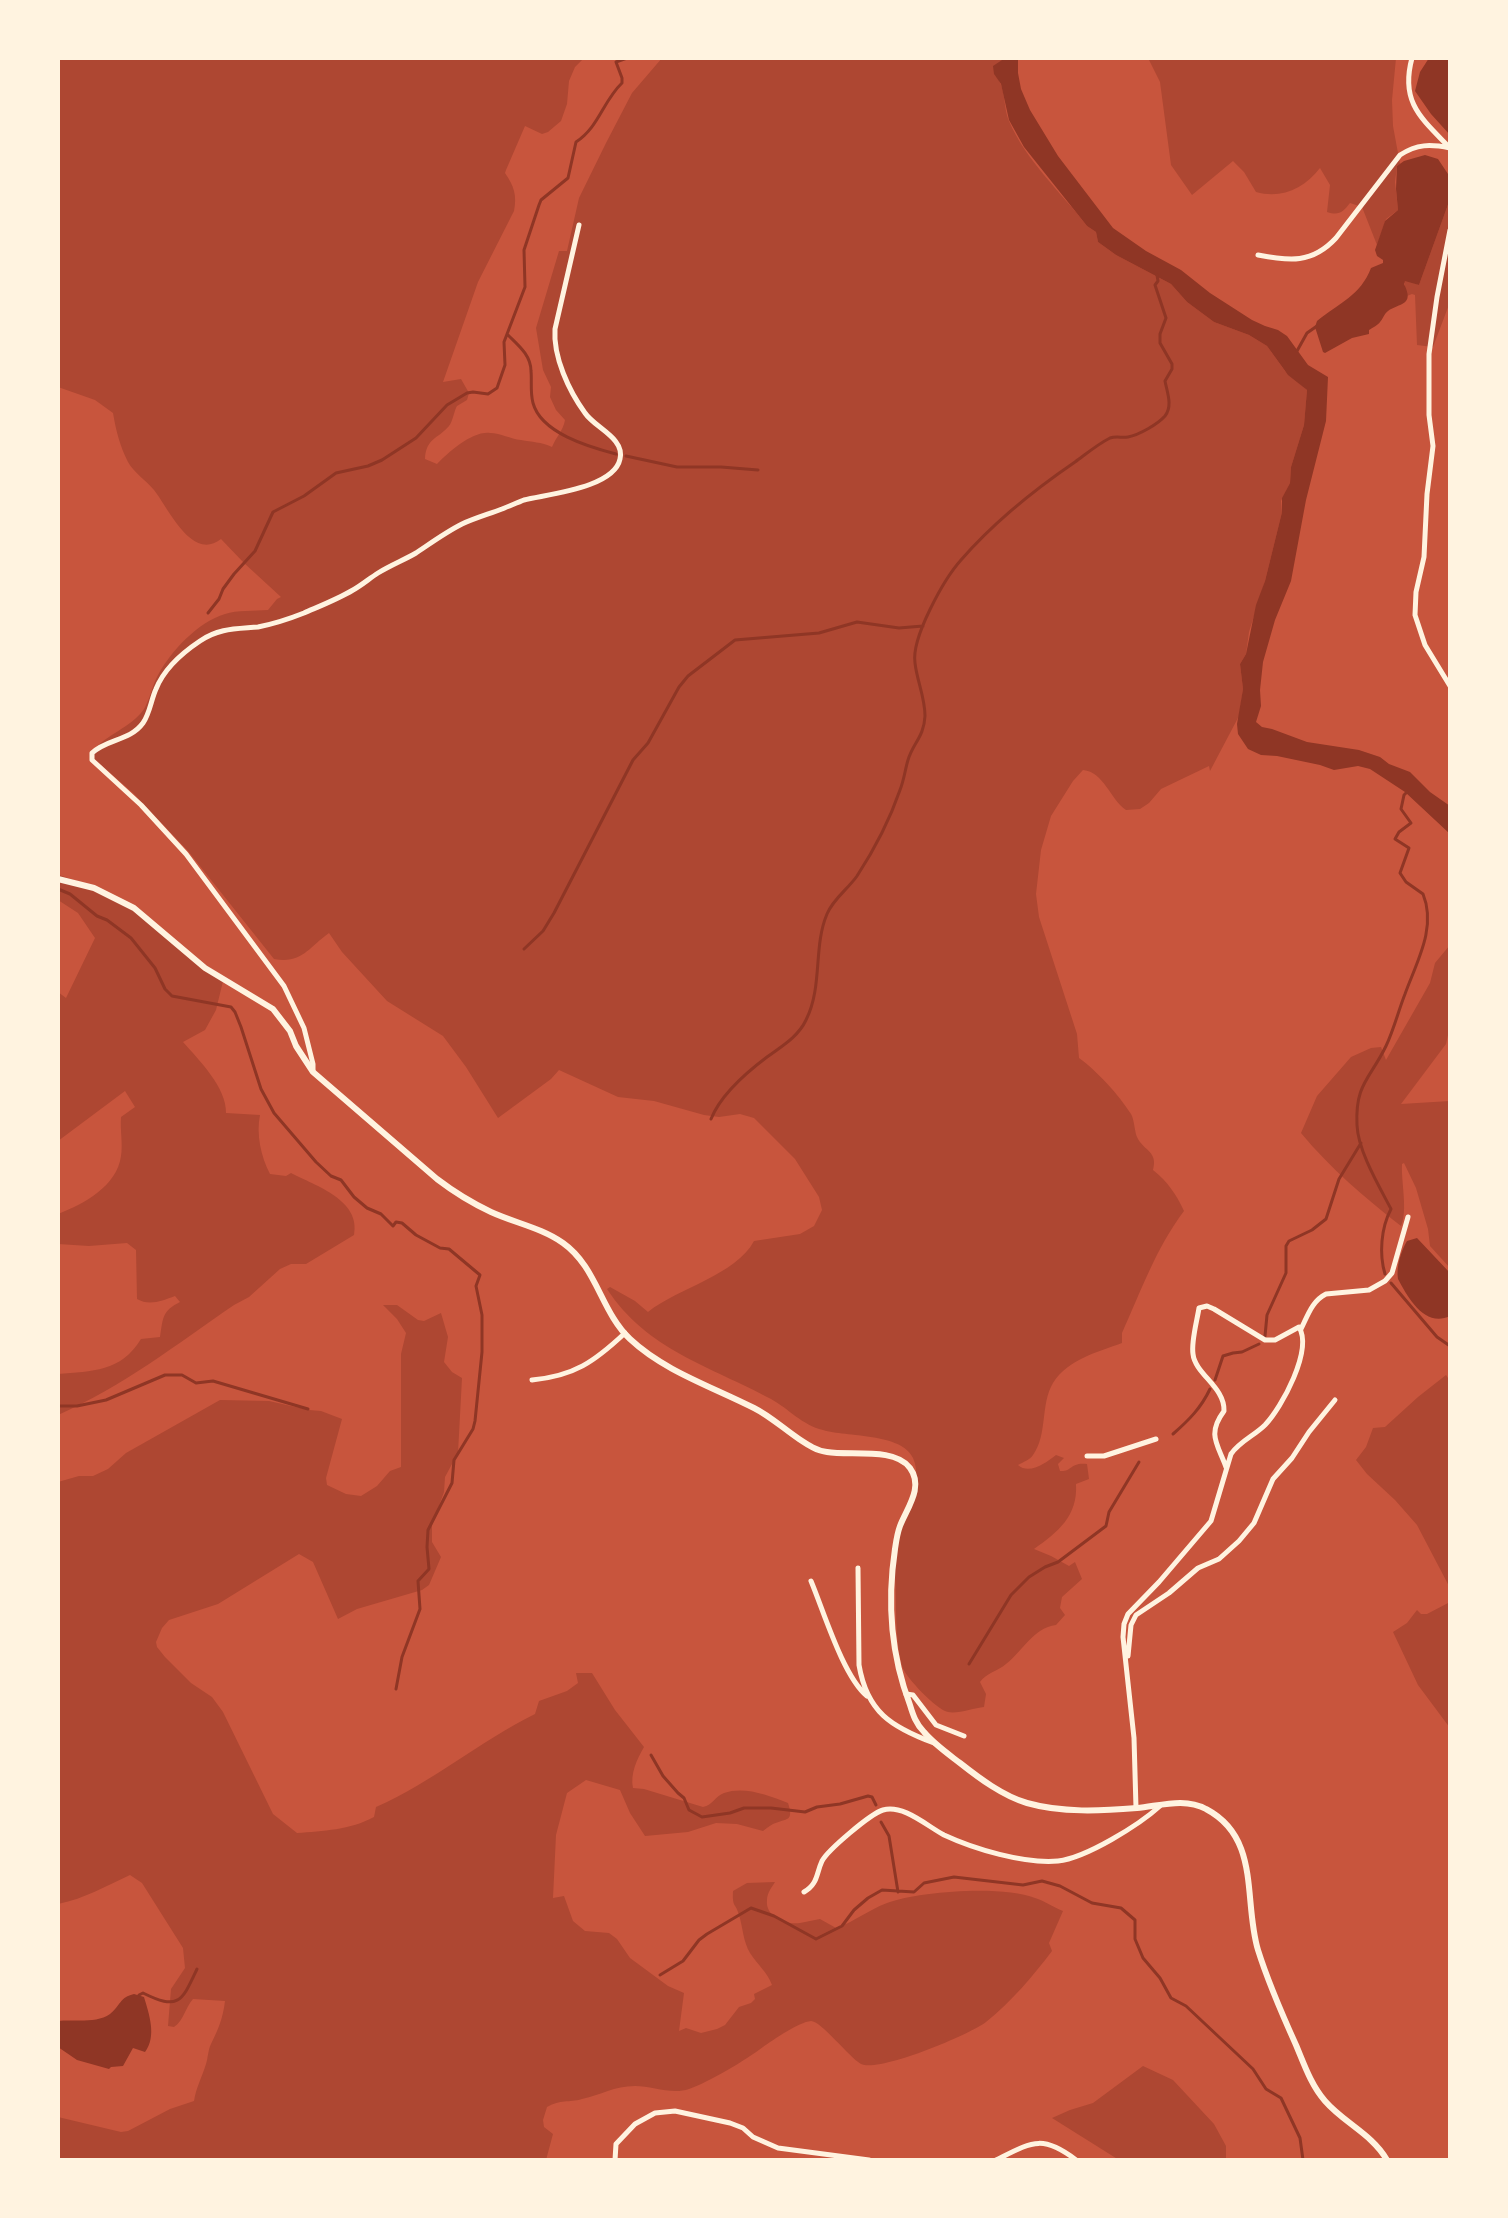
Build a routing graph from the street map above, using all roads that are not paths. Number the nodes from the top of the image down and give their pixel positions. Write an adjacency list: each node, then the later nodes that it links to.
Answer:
1 (1412, 58): 2 (street)
2 (1450, 148): 5 (street)
3 (579, 225): 8 (street)
4 (1450, 230): 6 (street)
5 (1258, 255)
6 (1450, 686)
7 (58, 879): 8 (street)
8 (313, 1072): 11 (street)
9 (1408, 1217): 10 (street)
10 (1301, 1329): 16 (street); 16 (street)
11 (625, 1333): 12 (street); 20 (street)
12 (532, 1380)
13 (1335, 1400): 19 (street)
14 (1156, 1439): 15 (street)
15 (1087, 1456)
16 (1226, 1467): 19 (street)
17 (858, 1568): 21 (street)
18 (811, 1581): 21 (street)
19 (1127, 1669): 25 (street)
20 (906, 1694): 22 (street); 23 (street)
21 (868, 1697): 23 (street)
22 (964, 1736)
23 (935, 1744): 25 (street)
24 (1160, 1805): 25 (street); 26 (street); 31 (street)
25 (1136, 1808)
26 (804, 1892)
27 (615, 2160): 28 (street)
28 (869, 2160)
29 (996, 2160): 30 (street)
30 (1076, 2160)
31 (1387, 2160)

